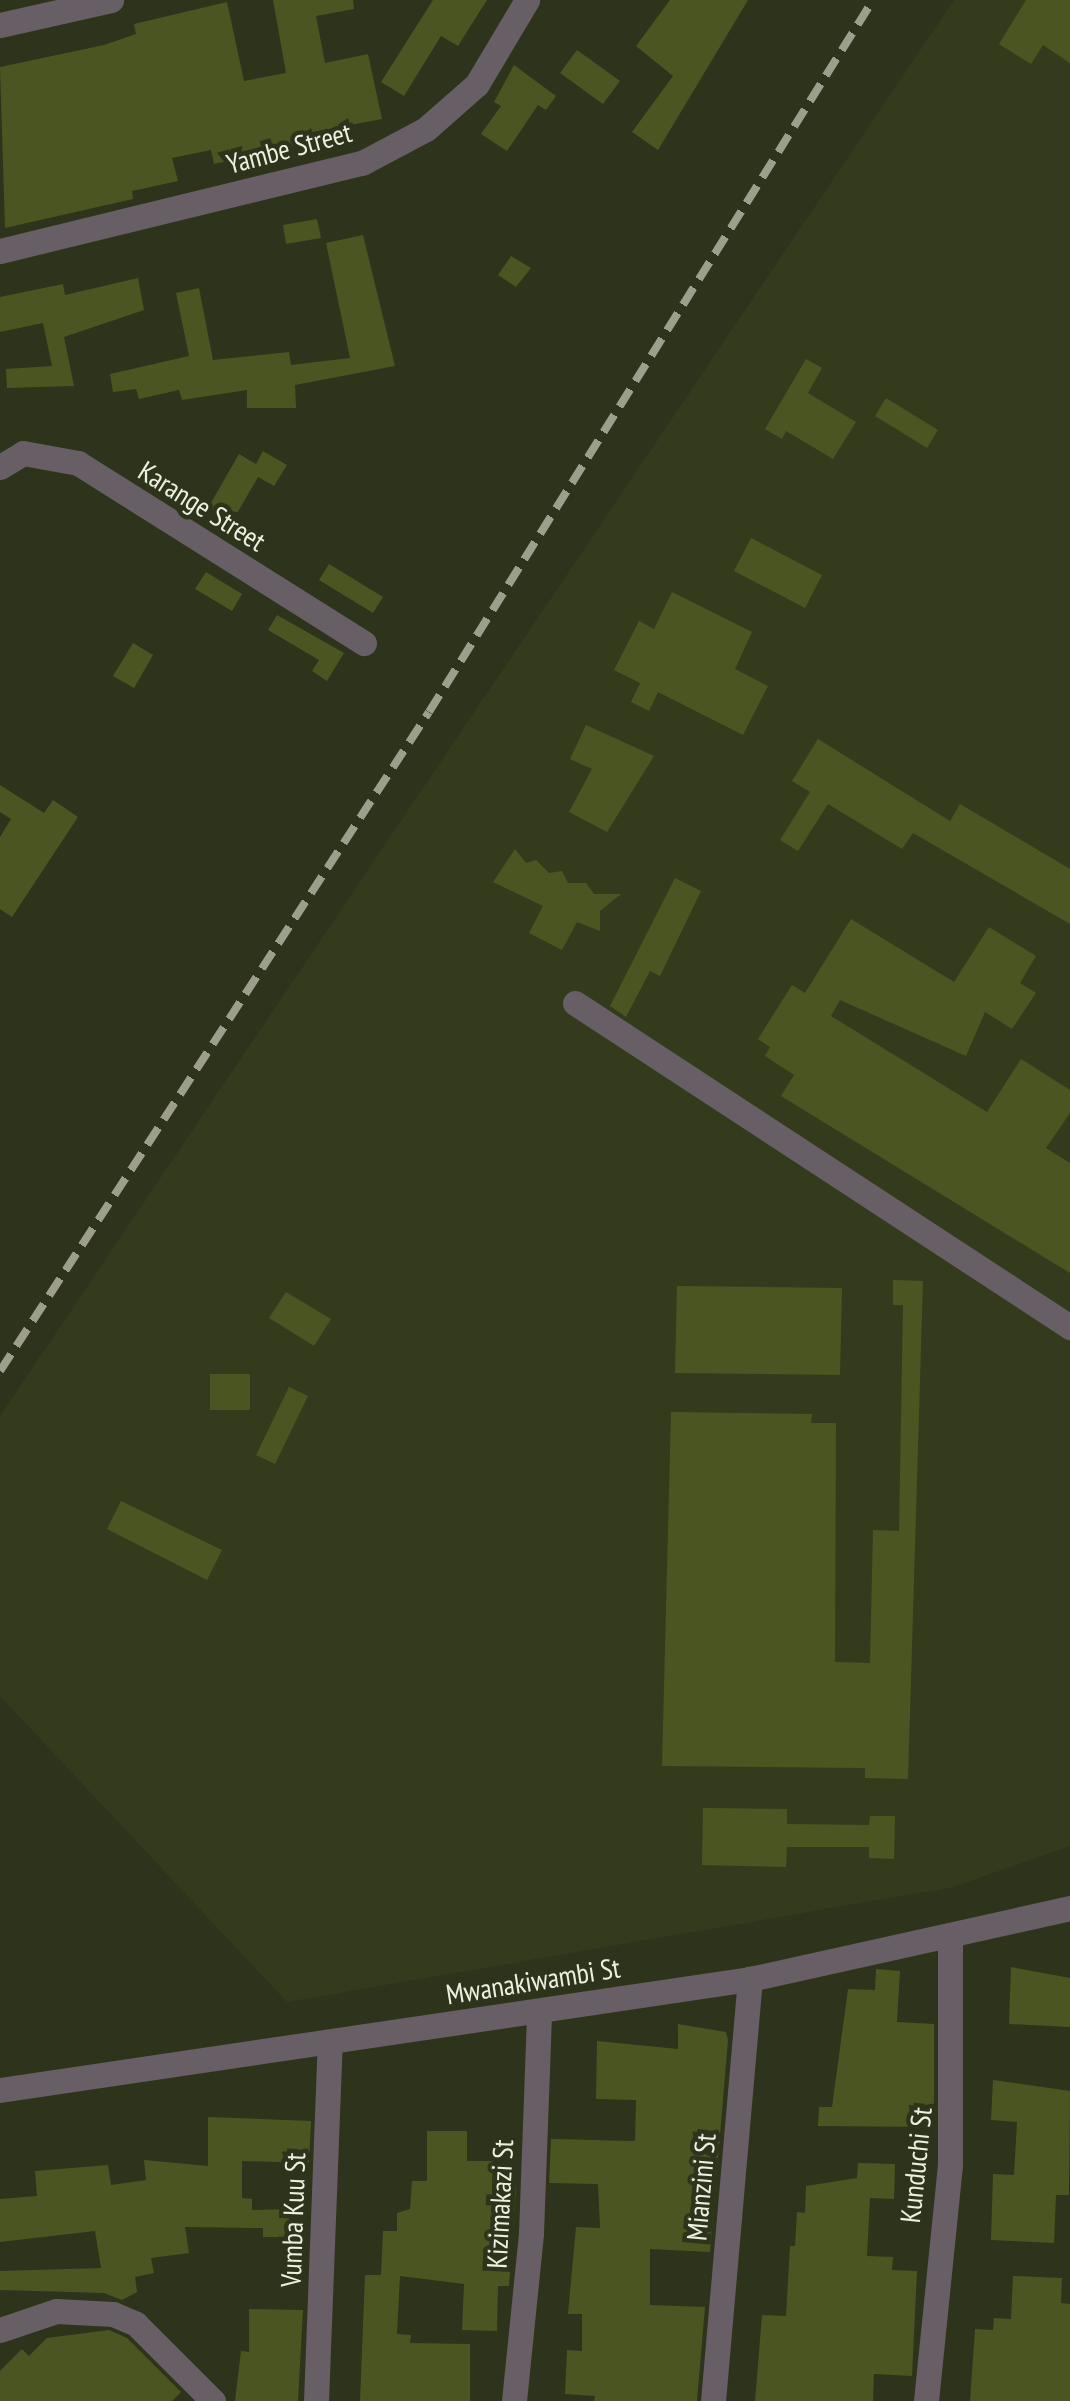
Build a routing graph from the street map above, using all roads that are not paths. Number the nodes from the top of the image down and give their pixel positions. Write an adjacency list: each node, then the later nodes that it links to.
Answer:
1 (110, 0): 3 (street)
2 (527, 0): 4 (street, Yambe Street)
3 (0, 26)
4 (0, 251)
5 (0, 466): 6 (street, Karange Street)
6 (364, 644)
7 (576, 1004): 8 (street)
8 (1070, 1327)
9 (1070, 1908): 10 (street, Mwanakiwambi St)
10 (950, 1935): 11 (street, Mwanakiwambi St); 20 (street, Kunduchi St)
11 (750, 1978): 12 (street, Mwanakiwambi St); 19 (street, Mianzini St)
12 (538, 2011): 13 (street, Mwanakiwambi St); 18 (street, Kizimakazi St)
13 (330, 2042): 14 (street, Mwanakiwambi St); 17 (street, Vumba Kuu St)
14 (0, 2090)
15 (0, 2330): 16 (street)
16 (213, 2401)
17 (316, 2401)
18 (514, 2401)
19 (713, 2401)
20 (926, 2401)

